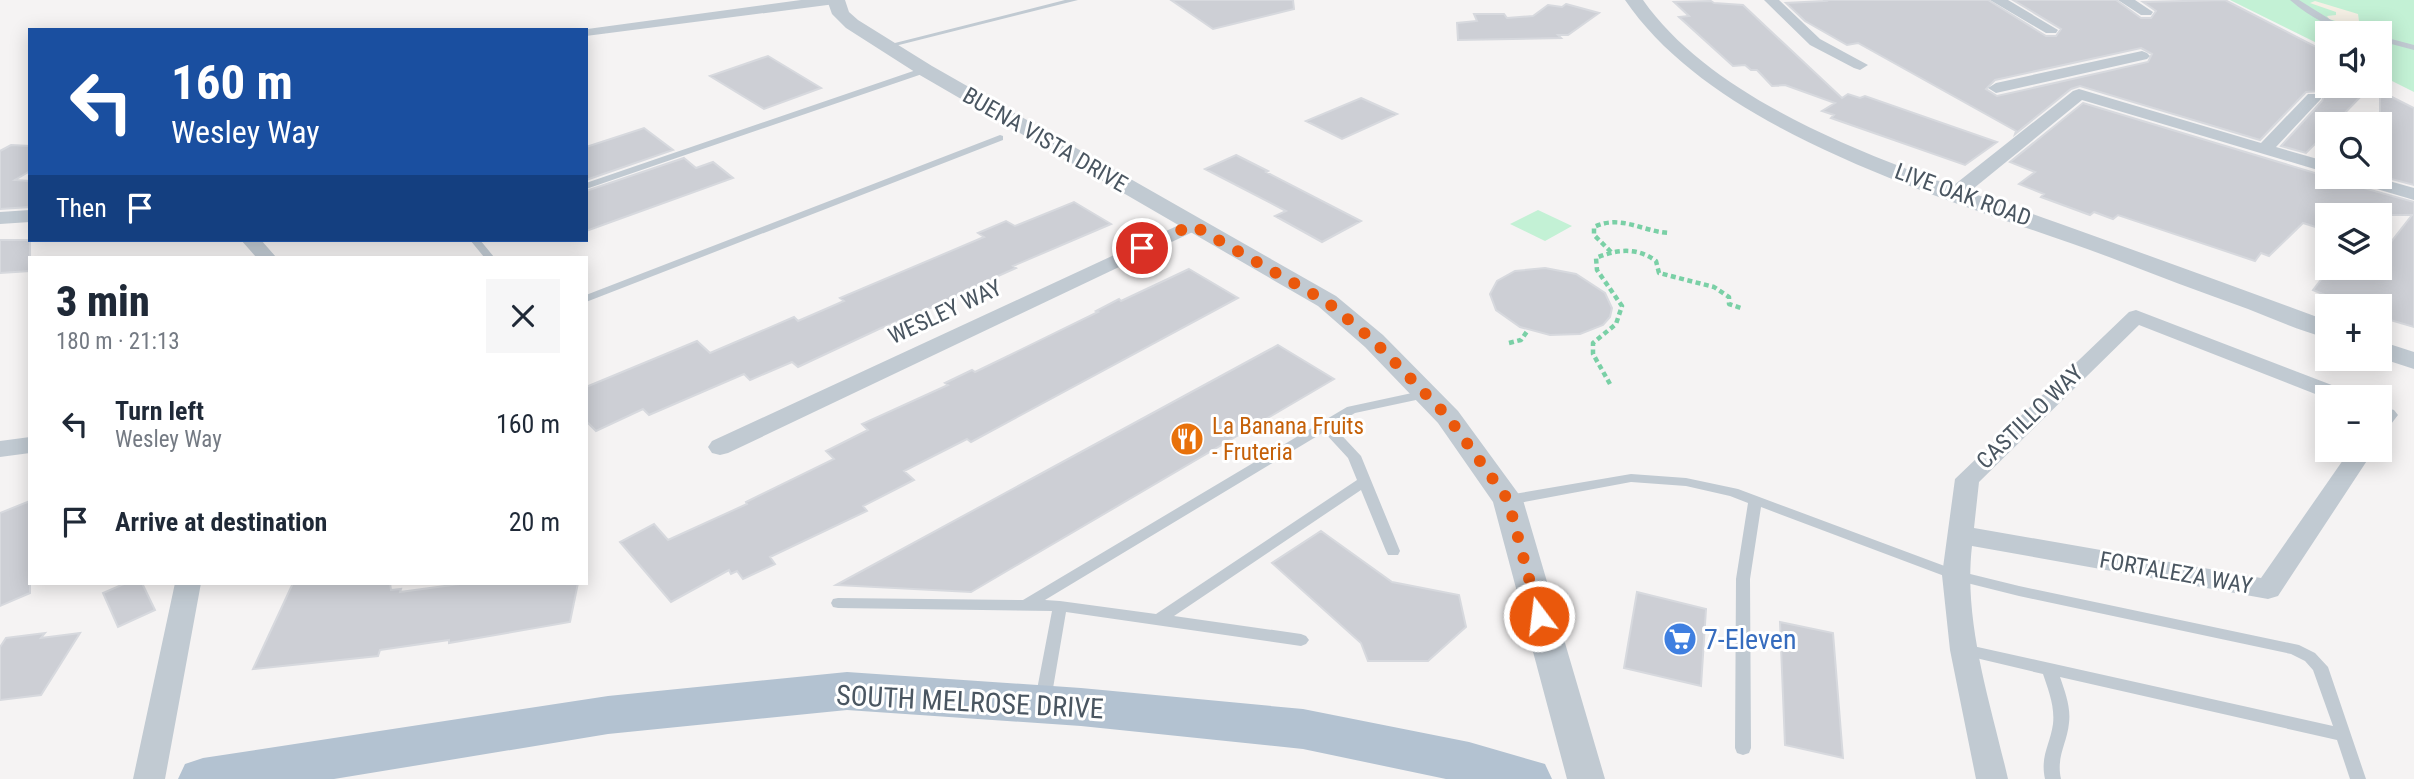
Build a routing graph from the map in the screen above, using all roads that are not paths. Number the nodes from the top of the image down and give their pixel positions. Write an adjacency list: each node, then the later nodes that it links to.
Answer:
1 (836, 0): 11 (street); 13 (street, BUENA VISTA DRIVE)
2 (1074, 0): 13 (lane)
3 (1634, 0): 27 (street, LIVE OAK ROAD)
4 (1771, 0): 16 (street)
5 (1997, 0): 10 (street)
6 (2125, 0): 8 (street)
7 (2294, 0): 9 (lane)
8 (2146, 12)
9 (2326, 21)
10 (2051, 30)
11 (588, 32)
12 (2392, 42): 14 (lane)
13 (887, 46): 17 (street, BUENA VISTA DRIVE)
14 (2414, 48)
15 (2143, 56): 18 (street)
16 (1860, 65)
17 (925, 70): 25 (lane); 31 (street, BUENA VISTA DRIVE)
18 (2048, 77): 19 (street); 20 (street)
19 (1996, 88)
20 (2079, 94): 23 (street); 27 (street)
21 (2314, 97): 23 (street)
22 (1000, 138): 36 (lane)
23 (2265, 149): 24 (street)
24 (2315, 164)
25 (588, 185)
26 (2392, 188): 28 (street)
27 (1956, 193): 37 (street, LIVE OAK ROAD)
28 (2414, 194)
29 (28, 216): 30 (street)
30 (0, 218)
31 (1192, 225): 41 (street, BUENA VISTA DRIVE); 44 (street, WESLEY WAY)
32 (253, 242): 34 (street)
33 (477, 242): 35 (lane)
34 (265, 256)
35 (488, 256)
36 (588, 298)
37 (2315, 325)
38 (2392, 353): 39 (street)
39 (2414, 361)
40 (2315, 386): 50 (street, CASTILLO WAY)
41 (1426, 394): 42 (lane); 48 (street, BUENA VISTA DRIVE)
42 (1325, 426): 47 (lane); 55 (lane)
43 (28, 445): 45 (street)
44 (720, 447)
45 (0, 449)
46 (2354, 462): 50 (street, FORTALEZA WAY)
47 (1365, 481): 51 (lane); 57 (lane)
48 (1508, 500): 49 (lane); 67 (street, BUENA VISTA DRIVE)
49 (1755, 500): 52 (lane); 63 (lane)
50 (1960, 535): 52 (street, CASTILLO WAY)
51 (1393, 551)
52 (1955, 575): 59 (street, CASTILLO WAY); 62 (lane)
53 (188, 585): 64 (street)
54 (838, 603): 55 (lane)
55 (1026, 605): 56 (lane)
56 (1060, 606): 57 (lane); 61 (lane)
57 (1158, 620): 58 (lane)
58 (1301, 640)
59 (1964, 650): 60 (lane); 68 (street, CASTILLO WAY)
60 (2049, 669): 62 (lane); 69 (lane)
61 (1042, 704): 65 (main road, SOUTH MELROSE DRIVE); 66 (main road, SOUTH MELROSE DRIVE)
62 (2344, 735): 70 (lane)
63 (1743, 748)
64 (149, 779)
65 (202, 779)
66 (1527, 779)
67 (1586, 779)
68 (1992, 779)
69 (2053, 779)
70 (2358, 779)

